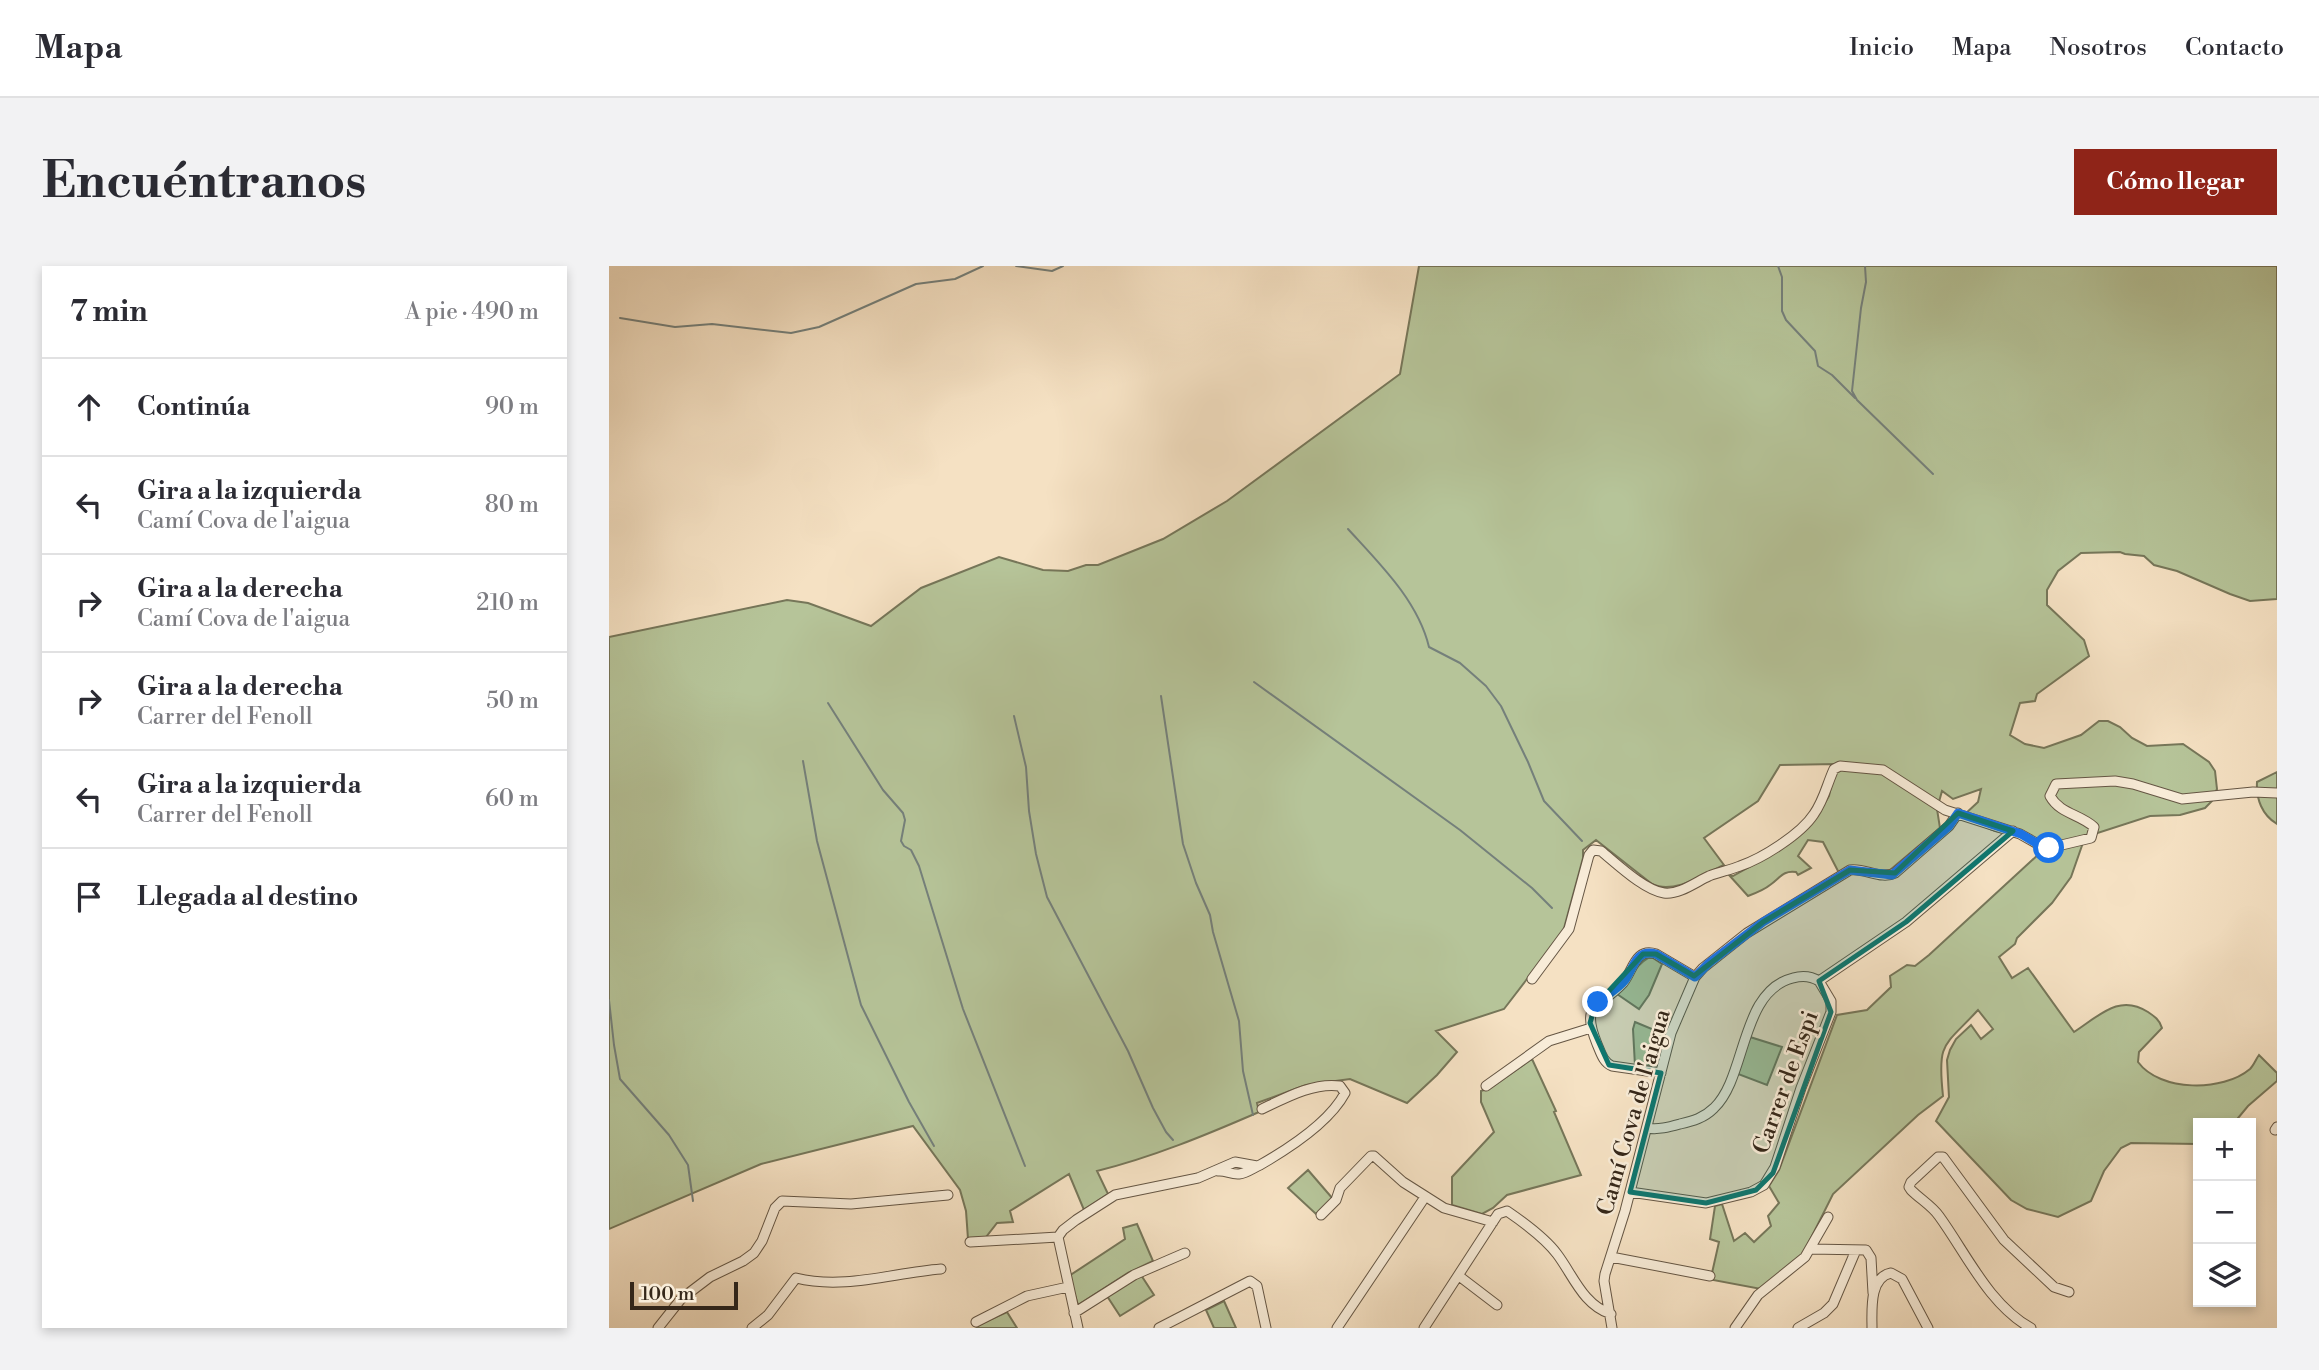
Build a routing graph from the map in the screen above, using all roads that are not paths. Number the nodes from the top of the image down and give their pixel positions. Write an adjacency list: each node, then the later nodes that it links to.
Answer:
1 (2277, 793): 4 (street)
2 (1940, 807): 3 (street); 5 (street); 7 (street)
3 (1958, 813): 4 (street); 5 (street, Camí Cova de l'aigua)
4 (2013, 831): 8 (street)
5 (1941, 833): 6 (street, Camí Cova de l'aigua)
6 (1695, 977): 9 (street); 10 (street, Camí Cova de l'aigua)
7 (1532, 979)
8 (1819, 981): 13 (street); 14 (street, Carrer de Espi)
9 (1591, 1028): 10 (street); 11 (street)
10 (1661, 1073): 13 (street, Camí Cova de l'aigua)
11 (1486, 1086)
12 (1262, 1109): 20 (street)
13 (1647, 1128): 14 (street, Camí Cova de l'aigua)
14 (1630, 1192): 25 (street, Camí Cova de l'aigua)
15 (948, 1195): 36 (street)
16 (1425, 1197): 17 (street); 19 (street); 41 (street)
17 (1321, 1215)
18 (1828, 1217): 22 (street)
19 (1493, 1223): 27 (street); 34 (street)
20 (1058, 1237): 21 (street); 29 (street)
21 (970, 1242)
22 (1811, 1249): 23 (street); 44 (street)
23 (1856, 1250): 31 (street); 45 (street)
24 (1185, 1253): 33 (street)
25 (1611, 1257): 28 (street); 34 (street, Camí Cova de l'aigua)
26 (940, 1269): 37 (street)
27 (1459, 1276): 32 (street); 42 (street)
28 (1710, 1276)
29 (1068, 1287): 33 (street); 35 (street)
30 (2069, 1292): 48 (street)
31 (1874, 1294): 46 (street); 47 (street)
32 (1497, 1305)
33 (1074, 1313): 38 (street)
34 (1611, 1314): 43 (street, Camí Cova de l'aigua)
35 (976, 1322)
36 (658, 1328)
37 (752, 1328)
38 (1078, 1328)
39 (1159, 1328): 40 (street)
40 (1266, 1328)
41 (1337, 1328)
42 (1424, 1328)
43 (1612, 1328)
44 (1735, 1328)
45 (1798, 1328)
46 (1872, 1328)
47 (1928, 1328)
48 (2031, 1328)

